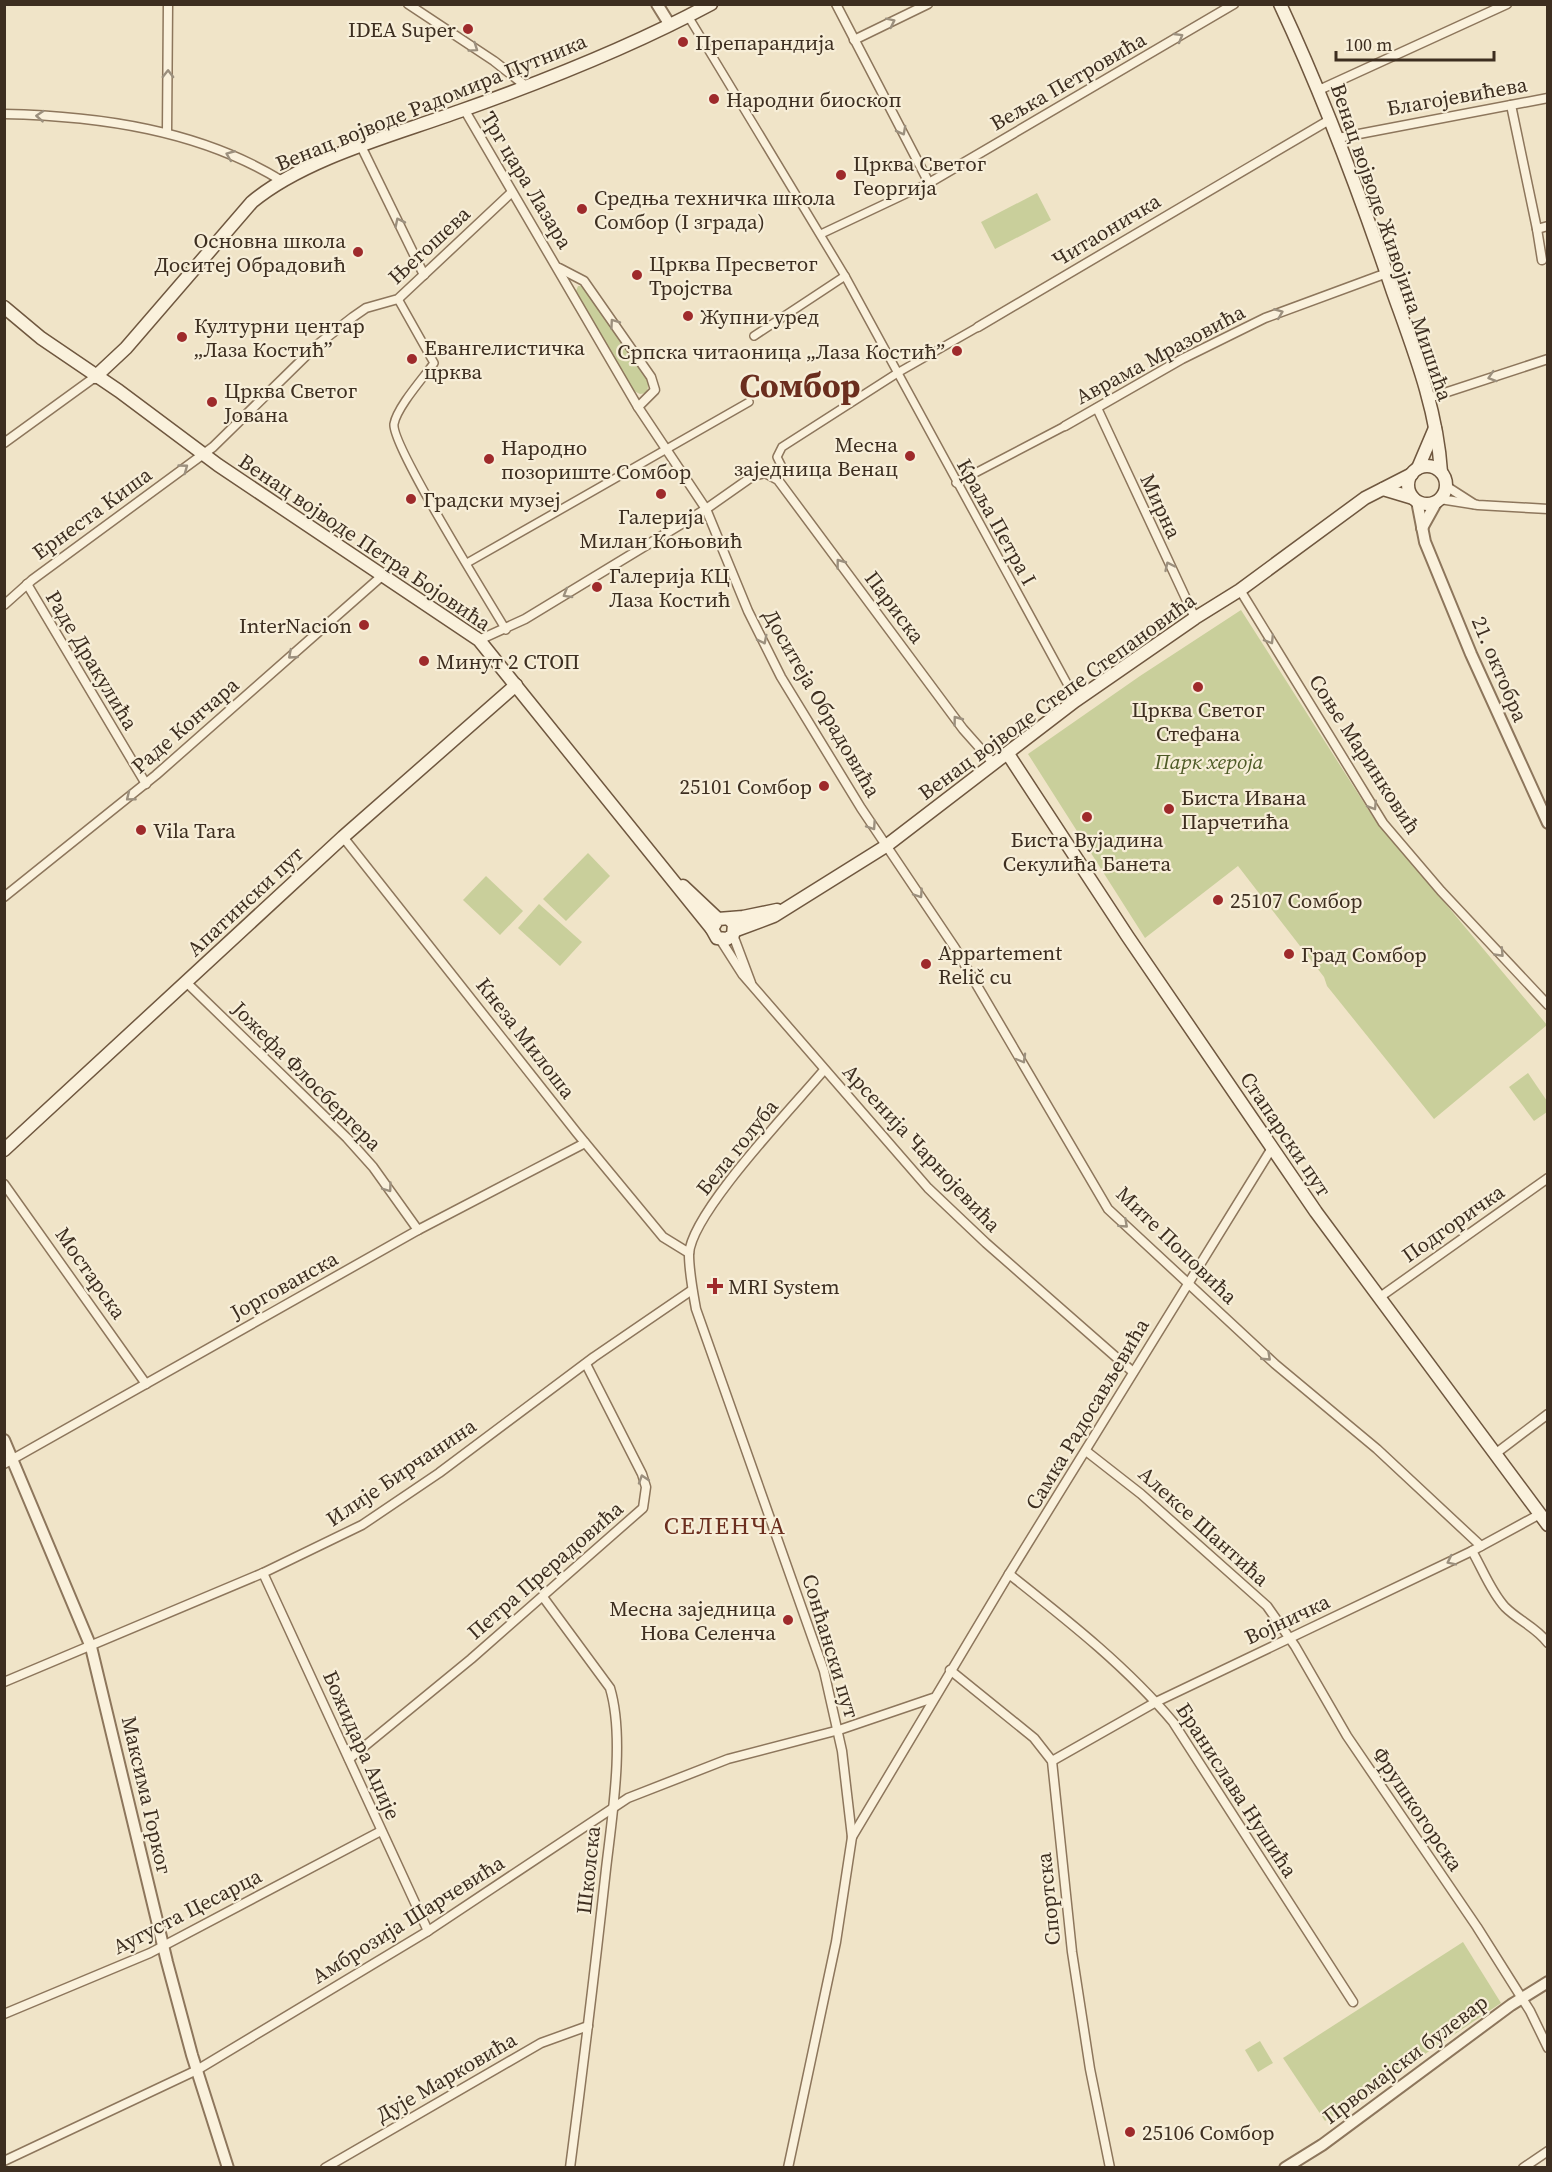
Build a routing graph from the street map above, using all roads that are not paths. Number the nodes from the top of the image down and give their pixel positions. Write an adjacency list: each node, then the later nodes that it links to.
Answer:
1 (168, 4): 20 (street, one-way to 1)
2 (408, 4): 13 (street, one-way to 13)
3 (657, 4): 11 (street)
4 (711, 4): 10 (main road, Венац војводе Радомира Путника)
5 (836, 4): 12 (street)
6 (928, 4): 12 (street, one-way to 6)
7 (1234, 4): 24 (street, Вељка Петровића, one-way to 7)
8 (1280, 4): 14 (main road, Венац војводе Живојина Мишића)
9 (1507, 4): 14 (street)
10 (688, 16): 11 (main road, Венац војводе Радомира Путника); 28 (street)
11 (670, 25): 13 (main road, Венац војводе Радомира Путника)
12 (854, 40): 24 (street, one-way to 24)
13 (527, 87): 17 (main road, Венац војводе Радомира Путника)
14 (1319, 90): 19 (main road, Венац војводе Живојина Мишића)
15 (1548, 98): 16 (street, Благојевићева)
16 (1511, 105): 21 (street, Благојевићева); 27 (street)
17 (464, 110): 22 (main road, Венац војводе Радомира Путника); 25 (street, Трг цара Лазара)
18 (4, 114): 20 (street, one-way to 18)
19 (1331, 119): 21 (main road, Венац војводе Живојина Мишића); 36 (street, Читаоничка)
20 (167, 132): 23 (street, one-way to 20)
21 (1338, 138): 31 (main road, Венац војводе Живојина Мишића)
22 (361, 146): 23 (main road, Венац војводе Радомира Путника); 32 (street, one-way to 22)
23 (282, 181): 40 (main road, Венац војводе Радомира Путника)
24 (929, 183): 28 (street, Вељка Петровића)
25 (511, 193): 30 (street, Трг цара Лазара); 32 (street, Његошева)
26 (1548, 226): 27 (street)
27 (1537, 229): 29 (street)
28 (821, 234): 33 (street, Краља Петра I)
29 (1542, 260)
30 (559, 268): 43 (street, Трг цара Лазара); 43 (street, Трг цара Лазара, one-way to 30)
31 (1387, 273): 41 (main road, Венац војводе Живојина Мишића); 44 (street, Аврама Мразовића, one-way to 31)
32 (424, 275): 34 (street, Његошева)
33 (845, 276): 37 (street); 39 (street, Краља Петра I)
34 (398, 299): 49 (street, Његошева); 62 (street)
35 (4, 307): 40 (main road, Венац војводе Петра Бојовића)
36 (978, 327): 39 (street, Читаоничка)
37 (754, 336)
38 (1548, 359): 41 (street, one-way to 41)
39 (899, 372): 52 (street, Читаоничка); 53 (street, Краља Петра I)
40 (95, 377): 47 (street); 49 (main road, Венац војводе Петра Бојовића)
41 (1429, 398): 46 (main road, Венац војводе Живојина Мишића)
42 (749, 402): 48 (street)
43 (638, 407): 48 (street, Доситеја Обрадовића)
44 (1097, 408): 45 (street, Аврама Мразовића); 67 (street, Мирна, one-way to 44)
45 (1065, 426): 53 (street, Аврама Мразовића)
46 (1435, 428): 50 (main road, Венац војводе Живојина Мишића); 51 (main road, Венац војводе Живојина Мишића)
47 (4, 443)
48 (664, 448): 59 (street, Доситеја Обрадовића); 62 (street)
49 (204, 454): 63 (main road, Венац војводе Петра Бојовића); 64 (street, Ернеста Киша, one-way to 49)
50 (1415, 471): 51 (main road); 55 (main road, Венац војводе Степе Степановића); 56 (main road)
51 (1441, 472): 54 (main road)
52 (774, 477): 59 (street, Париска); 75 (street, Париска, one-way to 52)
53 (956, 483): 71 (street, Краља Петра I)
54 (1446, 486): 57 (main road); 58 (street)
55 (1383, 489): 56 (main road); 65 (main road, Венац војводе Степе Степановића)
56 (1415, 499): 57 (main road); 61 (street, 21. октобра)
57 (1439, 500): 58 (street); 61 (street)
58 (1478, 505): 60 (street)
59 (706, 509): 68 (street, one-way to 68); 79 (street, Доситеја Обрадовића, one-way to 79)
60 (1548, 509)
61 (1422, 528): 77 (street, 21. октобра)
62 (467, 563): 68 (street)
63 (383, 574): 69 (main road, Венац војводе Петра Бојовића); 76 (street, Раде Кончара, one-way to 76)
64 (27, 584): 66 (street, Ернеста Киша); 76 (street, Раде Дракулића)
65 (1240, 590): 67 (main road, Венац војводе Степе Степановића); 86 (street, Соње Маринковић, one-way to 86)
66 (4, 605)
67 (1195, 618): 72 (main road, Венац војводе Степе Степановића)
68 (506, 630): 69 (street)
69 (479, 640): 70 (main road, Венац војводе Петра Бојовића)
70 (516, 686): 78 (main road, Апатински пут); 82 (main road, Венац војводе Петра Бојовића)
71 (1069, 687): 72 (street); 73 (street)
72 (1085, 694): 73 (main road, Венац војводе Степе Степановића)
73 (1065, 709): 74 (main road, Венац војводе Степе Степановића)
74 (1008, 754): 75 (main road, Венац војводе Степе Степановића); 89 (main road, Стапарски пут)
75 (994, 765): 79 (main road, Венац војводе Степе Степановића)
76 (146, 784): 80 (street, Раде Кончара, one-way to 80)
77 (1548, 823)
78 (343, 837): 84 (main road, Апатински пут); 88 (street, Кнеза Милоша)
79 (886, 846): 81 (main road, Венац војводе Степе Степановића); 95 (street, Мите Поповића, one-way to 95)
80 (4, 897)
81 (781, 910): 82 (main road, Венац војводе Степе Степановића); 83 (main road, Венац војводе Степе Степановића)
82 (720, 927): 83 (main road); 85 (street, Арсенија Чарнојевића)
83 (734, 933): 85 (street, Арсенија Чарнојевића)
84 (186, 982): 90 (main road, Апатински пут); 93 (street, Јожефа Флосбергера, one-way to 93)
85 (751, 983): 87 (street, Арсенија Чарнојевића)
86 (1548, 1005)
87 (824, 1070): 94 (street, Бела голуба); 99 (street, Арсенија Чарнојевића)
88 (585, 1143): 93 (street, Јоргованска); 94 (street, Кнеза Милоша)
89 (1272, 1148): 95 (street, Самка Радосављевића); 97 (main road, Стапарски пут)
90 (4, 1150)
91 (1548, 1178): 97 (street, Подгоричка)
92 (4, 1184): 100 (street, Мостарска)
93 (418, 1230): 100 (street, Јоргованска)
94 (689, 1253): 96 (street, Сонћански пут)
95 (1189, 1282): 99 (street, Самка Радосављевића); 108 (street, Мите Поповића, one-way to 108)
96 (692, 1290): 98 (street, Илије Бирчанина); 120 (street, Сонћански пут)
97 (1380, 1297): 104 (main road, Стапарски пут)
98 (586, 1364): 110 (street, Илије Бирчанина); 112 (street, Петра Прерадовића, one-way to 98)
99 (1133, 1372): 103 (street, Самка Радосављевића)
100 (146, 1384): 105 (street, Јоргованска)
101 (1548, 1414): 104 (street)
102 (4, 1440): 105 (street, Максима Горког)
103 (1086, 1451): 111 (street, Самка Радосављевића); 113 (street, Алексе Шантића)
104 (1495, 1454): 106 (main road, Стапарски пут)
105 (9, 1462): 115 (street, Максима Горког)
106 (1540, 1514): 107 (main road, Стапарски пут); 108 (street, Војничка)
107 (1548, 1525)
108 (1481, 1546): 109 (street, Војничка)
109 (1472, 1551): 113 (street, Војничка, one-way to 113); 114 (street)
110 (263, 1573): 115 (street, Илије Бирчанина); 121 (street, Божидара Аџије)
111 (1009, 1575): 116 (street, Самка Радосављевића); 119 (street, Бранислава Нушића)
112 (543, 1597): 121 (street, Петра Прерадовића); 123 (street, Школска)
113 (1289, 1637): 119 (street, Војничка); 129 (street, Фрушкогорска)
114 (1548, 1643)
115 (91, 1647): 117 (street, Илије Бирчанина); 127 (street, Максима Горког)
116 (950, 1670): 118 (street, Самка Радосављевића); 122 (street)
117 (4, 1682)
118 (933, 1698): 120 (street); 125 (street, Самка Радосављевића)
119 (1156, 1702): 122 (street, Војничка); 130 (street, Бранислава Нушића)
120 (838, 1730): 123 (street, Амброзија Шарчевића); 125 (street, Сонћански пут)
121 (349, 1759): 124 (street, Божидара Аџије)
122 (1052, 1761): 141 (street, Спортска)
123 (613, 1807): 126 (street, Амброзија Шарчевића); 132 (street, Школска)
124 (381, 1831): 126 (street, Божидара Аџије); 127 (street, Аугуста Цесарца)
125 (852, 1837): 140 (street, Сонћански пут)
126 (428, 1932): 134 (street, Амброзија Шарчевића)
127 (163, 1946): 131 (street, Аугуста Цесарца); 134 (street, Максима Горког)
128 (1548, 1982): 129 (street, Првомајски булевар)
129 (1521, 1998): 133 (street, Фрушкогорска); 142 (street, Првомајски булевар)
130 (1353, 2002)
131 (4, 2014)
132 (588, 2026): 138 (street, Дује Марковића); 139 (street, Школска)
133 (1548, 2048)
134 (197, 2070): 136 (street, Амброзија Шарчевића); 137 (street, Максима Горког)
135 (1548, 2151): 143 (street)
136 (4, 2161)
137 (228, 2168)
138 (325, 2168)
139 (570, 2168)
140 (789, 2168)
141 (1110, 2168)
142 (1285, 2168)
143 (1523, 2168)

